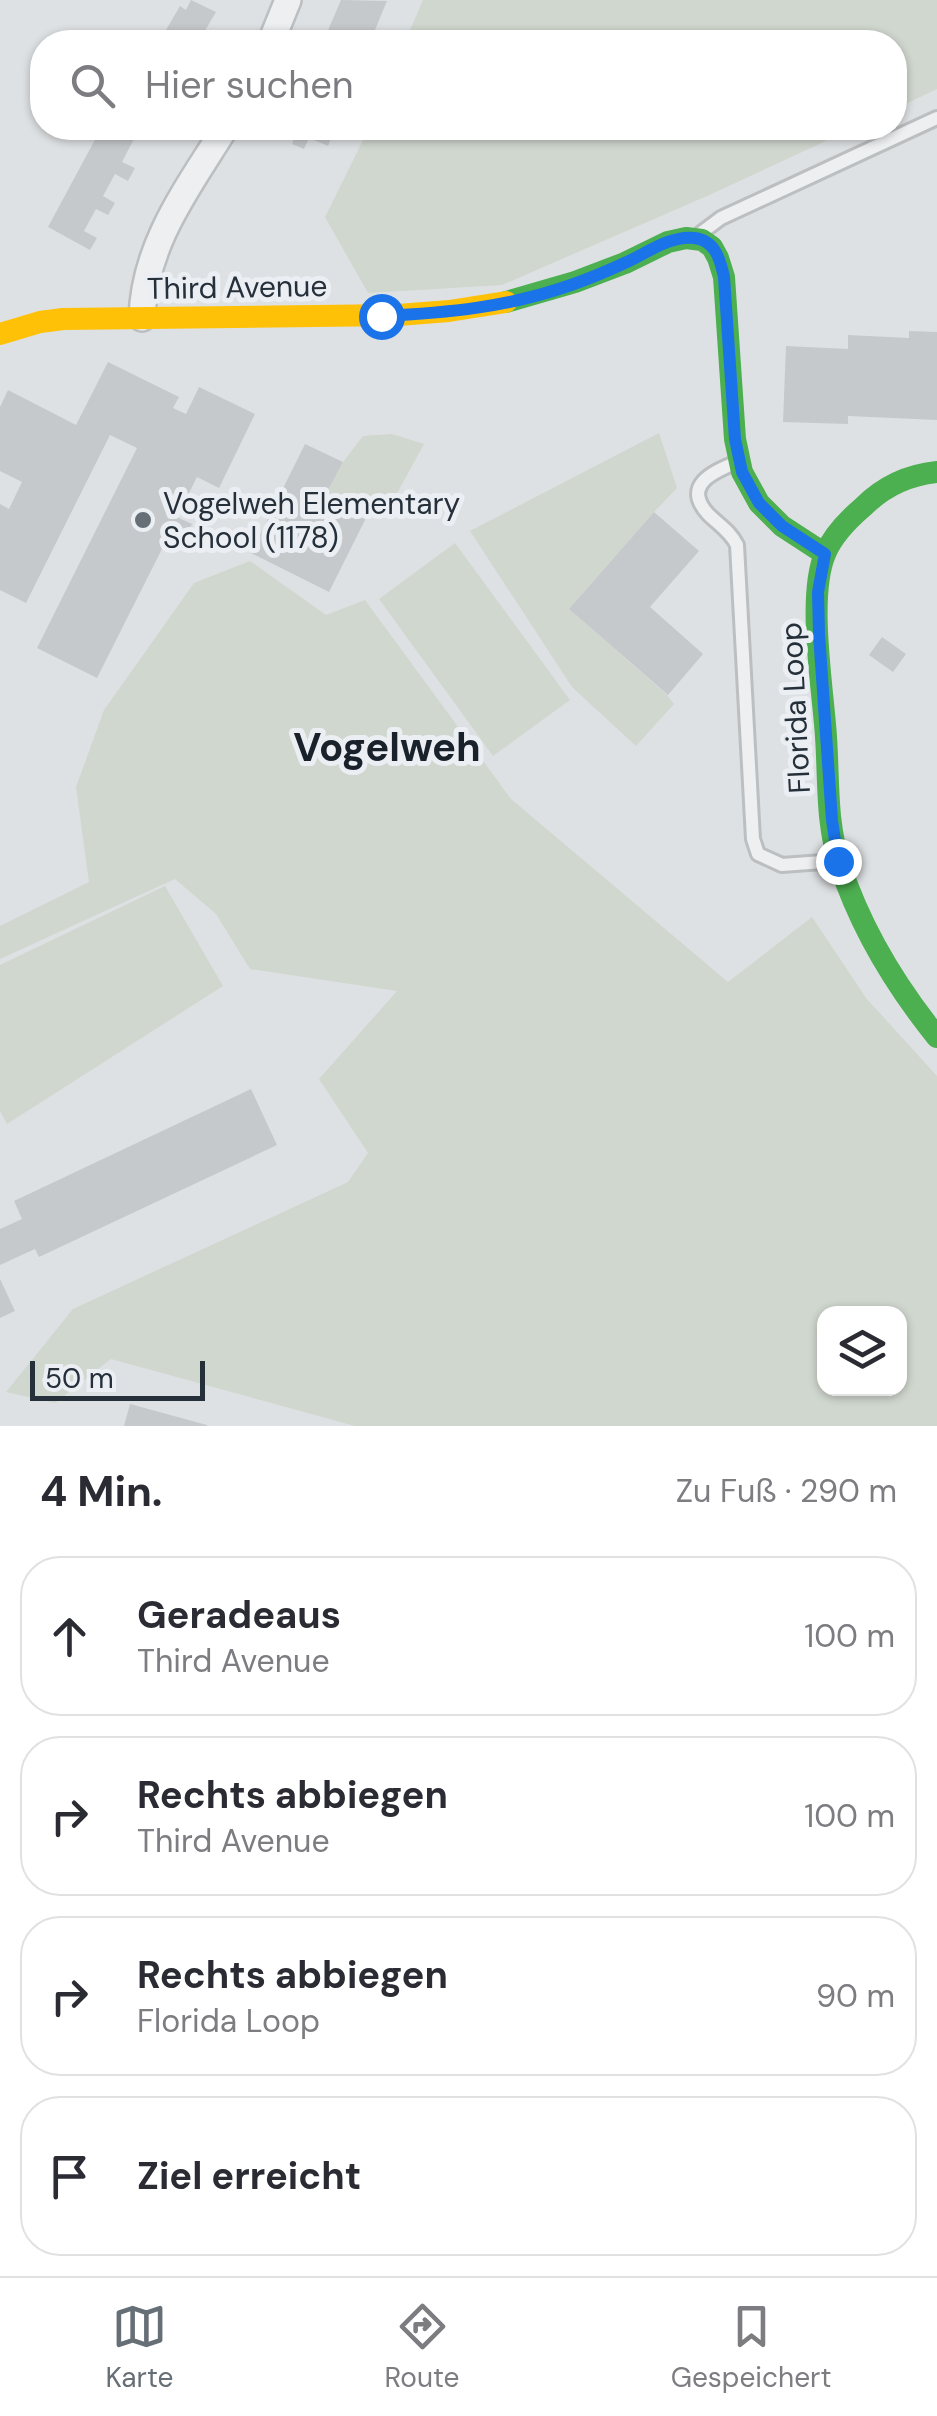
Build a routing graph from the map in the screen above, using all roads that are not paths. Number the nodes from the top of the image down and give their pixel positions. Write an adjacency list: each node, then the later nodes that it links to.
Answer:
1 (288, 0): 2 (street)
2 (276, 30)
3 (937, 118): 4 (lane)
4 (907, 132)
5 (219, 140): 8 (street)
6 (890, 140): 7 (lane)
7 (695, 238): 8 (street, Third Avenue); 10 (street)
8 (142, 318): 9 (street, Third Avenue)
9 (0, 334)
10 (740, 461): 12 (street); 13 (lane)
11 (937, 472): 12 (street, Florida Loop)
12 (825, 554): 13 (street, Florida Loop)
13 (838, 861): 14 (street, Florida Loop)
14 (937, 1037)

